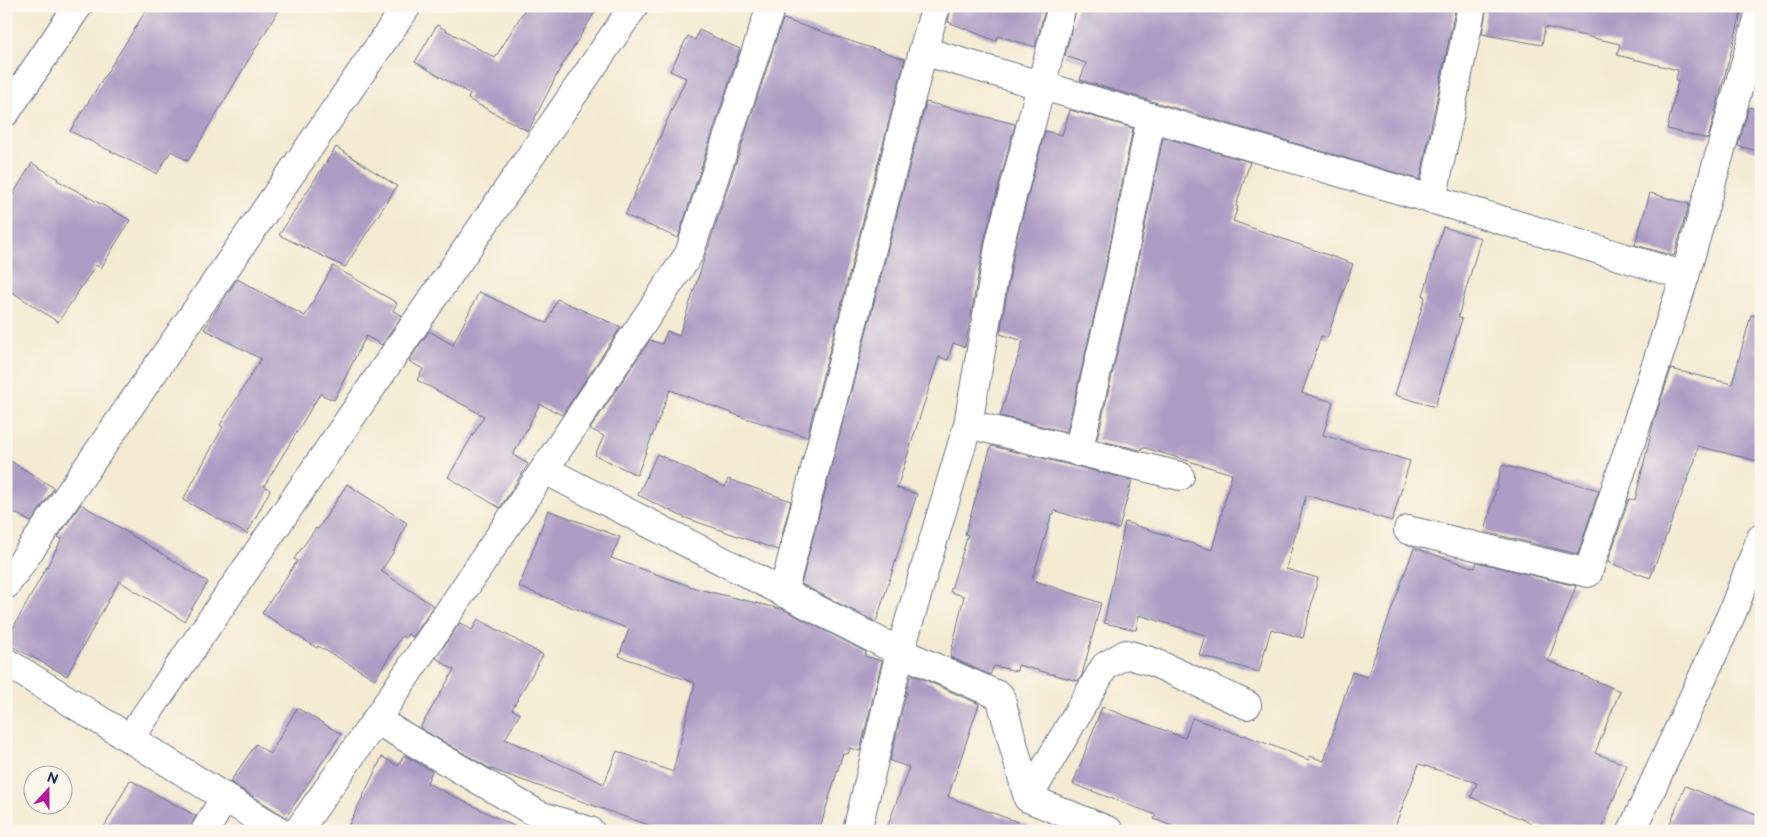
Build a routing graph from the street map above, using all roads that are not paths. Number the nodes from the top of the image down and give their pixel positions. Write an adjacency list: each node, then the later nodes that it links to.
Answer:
1 (78, 6): 11 (street)
2 (407, 6): 22 (street)
3 (634, 6): 28 (street)
4 (771, 6): 17 (street)
5 (936, 6): 9 (street)
6 (1062, 6): 10 (street)
7 (1472, 6): 13 (street)
8 (1761, 8): 14 (street)
9 (923, 52): 10 (street); 23 (street)
10 (1040, 85): 12 (street); 15 (street)
11 (6, 112)
12 (1151, 118): 13 (street); 16 (street)
13 (1432, 200): 14 (street)
14 (1685, 276): 19 (street)
15 (968, 424): 16 (street); 24 (street)
16 (1078, 452): 18 (street)
17 (545, 470): 23 (street); 27 (street)
18 (1180, 476)
19 (1408, 530)
20 (1761, 538): 21 (street)
21 (1754, 575): 37 (street)
22 (6, 586)
23 (783, 593): 24 (street)
24 (900, 652): 30 (street); 35 (street)
25 (6, 662): 28 (street)
26 (1247, 705): 30 (street)
27 (376, 720): 33 (street); 34 (street)
28 (130, 738): 29 (street)
29 (225, 797): 31 (street); 32 (street)
30 (1028, 798): 36 (street)
31 (205, 831)
32 (279, 831)
33 (298, 831)
34 (590, 831)
35 (857, 831)
36 (1109, 831)
37 (1632, 831)

